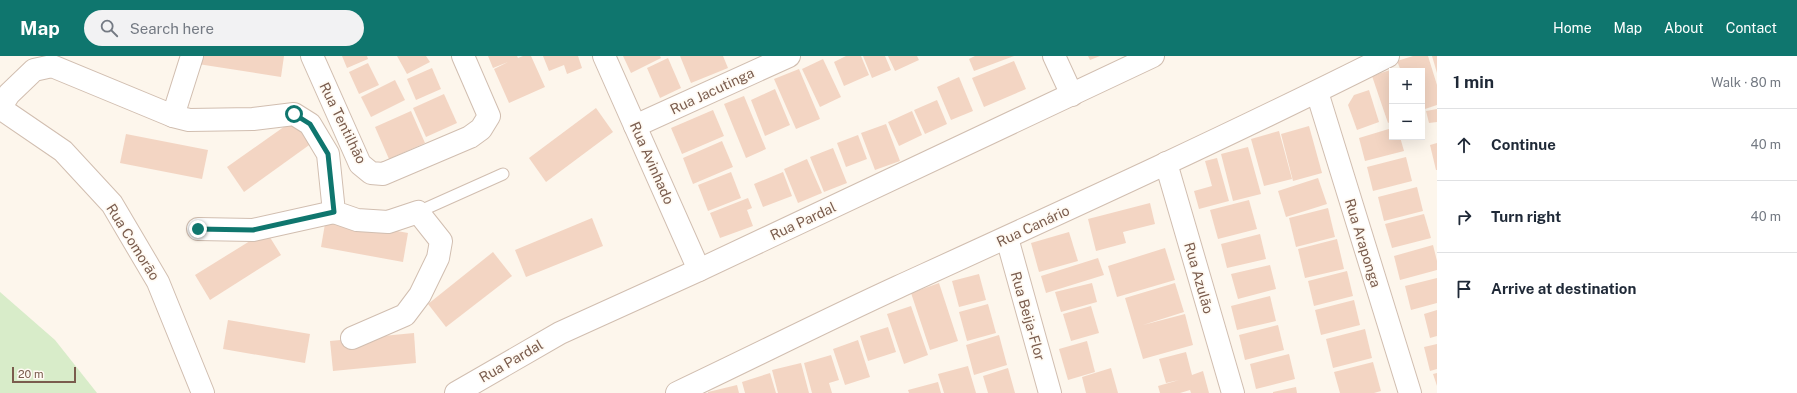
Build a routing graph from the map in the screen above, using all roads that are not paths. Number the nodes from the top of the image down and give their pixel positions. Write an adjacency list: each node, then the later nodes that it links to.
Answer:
1 (192, 56): 13 (street)
2 (312, 56): 3 (street, Rua Tentilhão)
3 (462, 56)
4 (604, 56): 14 (street, Rua Avinhado)
5 (789, 56): 9 (street, Rua Jacutinga)
6 (1054, 56): 11 (street)
7 (1154, 56): 11 (street, Rua Pardal)
8 (1388, 56): 10 (street, Rua Canário)
9 (757, 63): 14 (street, Rua Jacutinga)
10 (1317, 92): 15 (street, Rua Canário); 28 (street, Rua Araponga)
11 (1072, 95): 21 (street, Rua Pardal)
12 (0, 108): 13 (street); 23 (street, Rua Comorão)
13 (173, 116): 17 (street)
14 (635, 126): 21 (street, Rua Avinhado)
15 (1166, 163): 20 (street, Rua Canário); 27 (street, Rua Azulão)
16 (503, 174): 18 (lane)
17 (334, 212): 18 (street); 19 (street)
18 (418, 212): 22 (street)
19 (198, 229)
20 (1007, 238): 25 (street, Rua Canário); 26 (street, Rua Beija-Flor)
21 (699, 270): 24 (street, Rua Pardal)
22 (352, 338)
23 (203, 393)
24 (456, 393)
25 (677, 393)
26 (1050, 393)
27 (1233, 393)
28 (1410, 393)

